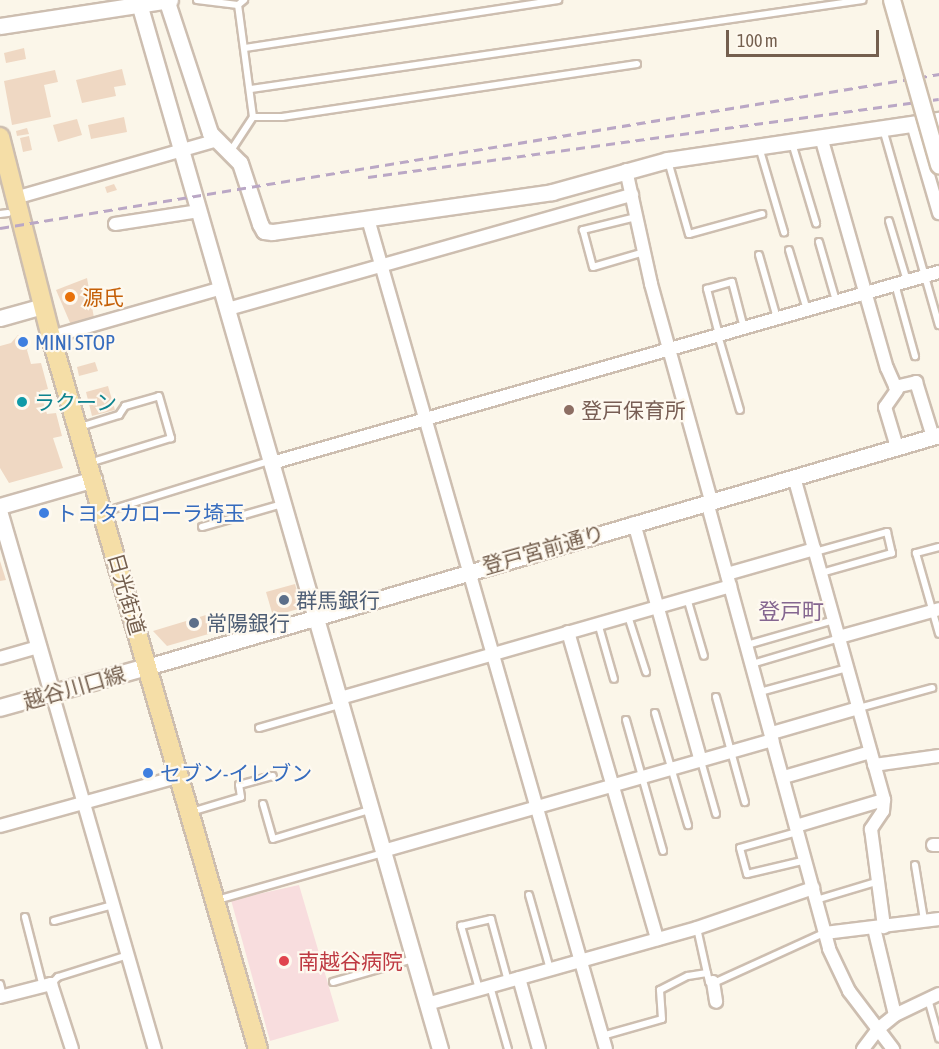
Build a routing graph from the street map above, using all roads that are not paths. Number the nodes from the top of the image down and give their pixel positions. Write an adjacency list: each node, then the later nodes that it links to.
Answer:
1 (197, 0): 8 (lane)
2 (244, 0): 8 (lane)
3 (558, 0): 10 (lane)
4 (863, 0): 12 (lane)
5 (892, 0): 25 (main road, bridge)
6 (169, 1): 7 (street); 19 (street)
7 (138, 3): 9 (street); 22 (street)
8 (238, 5): 10 (lane)
9 (0, 26)
10 (245, 48): 12 (lane)
11 (637, 64): 13 (lane)
12 (251, 89): 13 (lane)
13 (253, 117): 23 (lane)
14 (939, 120): 15 (street)
15 (913, 124): 16 (street); 30 (street)
16 (883, 128): 18 (street); 45 (lane)
17 (0, 137): 28 (main road, 日光街道)
18 (821, 137): 20 (street); 48 (street)
19 (214, 141): 22 (street); 23 (street)
20 (792, 142): 21 (street); 36 (lane)
21 (759, 147): 24 (street); 38 (lane)
22 (181, 152): 28 (street); 29 (street)
23 (230, 152): 34 (street)
24 (667, 160): 26 (street); 32 (lane)
25 (939, 165)
26 (626, 170): 27 (street); 34 (street)
27 (632, 195): 33 (street); 43 (street)
28 (12, 205): 31 (lane); 50 (main road, 日光街道)
29 (199, 211): 37 (street); 47 (street)
30 (939, 213)
31 (0, 214)
32 (762, 214)
33 (637, 217): 41 (street); 41 (lane)
34 (368, 219): 43 (street)
35 (889, 221): 46 (lane)
36 (816, 223)
37 (115, 224)
38 (784, 232)
39 (819, 242): 49 (lane)
40 (789, 250): 52 (lane)
41 (645, 252): 59 (street)
42 (759, 255): 54 (lane)
43 (382, 266): 51 (street); 63 (street)
44 (939, 272): 45 (street)
45 (925, 276): 46 (street); 55 (lane)
46 (901, 283): 48 (street); 60 (lane)
47 (222, 288): 51 (street); 58 (street)
48 (866, 293): 49 (street); 61 (street)
49 (836, 301): 52 (street)
50 (43, 306): 53 (street); 58 (main road, 日光街道)
51 (228, 309): 67 (street)
52 (807, 310): 54 (street)
53 (0, 318)
54 (777, 318): 56 (street)
55 (939, 325)
56 (744, 327): 57 (street); 57 (lane)
57 (719, 335): 59 (street); 62 (lane)
58 (51, 337): 64 (main road, 日光街道)
59 (668, 350): 63 (street); 70 (street)
60 (915, 356)
61 (896, 387): 65 (street); 66 (street)
62 (740, 410)
63 (426, 419): 67 (street); 79 (street)
64 (79, 427): 68 (main road, 日光街道); 68 (lane)
65 (936, 436): 66 (street, 登戸宮前通り)
66 (897, 447): 69 (street, 登戸宮前通り)
67 (272, 462): 71 (street); 73 (lane)
68 (92, 471): 72 (street); 73 (main road, 日光街道)
69 (794, 477): 70 (street, 登戸宮前通り); 78 (street)
70 (709, 501): 75 (street, 登戸宮前通り); 81 (street)
71 (284, 504): 76 (lane); 86 (street)
72 (0, 506)
73 (104, 513): 98 (main road, 日光街道)
74 (0, 514): 93 (street)
75 (634, 523): 79 (street, 登戸宮前通り); 83 (street)
76 (202, 528)
77 (939, 547): 84 (lane)
78 (814, 550): 80 (street); 80 (lane); 81 (street)
79 (469, 570): 86 (street, 登戸宮前通り); 94 (street)
80 (821, 573): 87 (street)
81 (728, 580): 82 (street); 92 (street)
82 (687, 598): 83 (street); 95 (lane)
83 (657, 606): 85 (street); 116 (street)
84 (936, 610): 90 (lane); 91 (street)
85 (628, 615): 88 (street); 100 (lane)
86 (316, 618): 98 (street, 登戸宮前通り); 106 (street)
87 (834, 620): 91 (street); 92 (lane)
88 (598, 623): 89 (street); 101 (lane)
89 (568, 632): 94 (street); 123 (street)
90 (939, 634)
91 (839, 638): 97 (lane); 99 (street)
92 (747, 645): 97 (street)
93 (38, 647): 96 (street); 104 (street)
94 (493, 654): 106 (street); 128 (street)
95 (704, 656)
96 (0, 658)
97 (752, 664): 103 (street)
98 (147, 667): 104 (main road, 越谷川口線); 119 (main road, 日光街道)
99 (847, 668): 103 (lane); 108 (street)
100 (646, 672)
101 (614, 679)
102 (932, 688): 108 (lane)
103 (760, 692): 112 (street)
104 (52, 693): 107 (main road, 越谷川口線); 126 (street)
105 (716, 697): 114 (lane)
106 (341, 701): 111 (lane); 129 (street)
107 (0, 708)
108 (858, 708): 112 (street); 113 (street)
109 (655, 713): 118 (lane)
110 (626, 720): 122 (lane)
111 (259, 728)
112 (772, 737): 114 (street); 121 (street)
113 (870, 752): 117 (street); 121 (street)
114 (731, 753): 116 (street); 125 (lane)
115 (939, 756): 117 (street)
116 (701, 761): 118 (street); 131 (lane)
117 (874, 765): 124 (street)
118 (672, 769): 122 (street); 132 (lane)
119 (180, 776): 126 (street); 130 (main road, 日光街道)
120 (273, 776): 130 (lane)
121 (784, 777): 134 (street)
122 (642, 778): 123 (street); 135 (lane)
123 (613, 786): 128 (street); 151 (street)
124 (884, 800): 134 (street); 139 (street)
125 (745, 802)
126 (84, 803): 133 (street); 143 (street)
127 (263, 804): 129 (lane)
128 (537, 808): 136 (street); 154 (street)
129 (371, 810): 136 (street)
130 (190, 812): 142 (main road, 日光街道)
131 (716, 814)
132 (688, 825)
133 (0, 826)
134 (797, 829): 137 (street); 137 (lane)
135 (663, 851)
136 (384, 852): 142 (lane); 153 (street)
137 (806, 860): 140 (street)
138 (915, 865): 147 (lane)
139 (876, 882): 140 (lane); 148 (street)
140 (814, 894): 149 (street); 150 (street)
141 (530, 896): 155 (lane)
142 (216, 900): 171 (main road, 日光街道)
143 (113, 905): 146 (lane); 152 (street)
144 (25, 917): 159 (lane)
145 (939, 919): 147 (street)
146 (54, 921)
147 (924, 921): 148 (street)
148 (879, 927): 150 (street); 165 (street)
149 (697, 928): 151 (street); 156 (lane)
150 (825, 933): 156 (lane); 166 (street)
151 (657, 939): 154 (street)
152 (128, 955): 159 (lane); 170 (street)
153 (414, 959): 158 (lane); 164 (street)
154 (581, 961): 155 (street); 167 (street)
155 (550, 969): 157 (street)
156 (710, 977): 163 (street); 167 (lane)
157 (513, 980): 160 (street); 160 (lane); 174 (street)
158 (333, 982)
159 (47, 983): 161 (street); 169 (street)
160 (485, 988): 164 (street); 173 (lane)
161 (1, 992)
162 (934, 997): 165 (street); 168 (lane)
163 (716, 1002)
164 (427, 1004): 172 (street)
165 (895, 1015): 166 (street)
166 (878, 1029): 176 (street); 177 (street)
167 (602, 1036): 175 (street)
168 (939, 1038)
169 (72, 1049)
170 (155, 1049)
171 (258, 1049)
172 (440, 1049)
173 (508, 1049)
174 (539, 1049)
175 (606, 1049)
176 (863, 1049)
177 (893, 1049)

